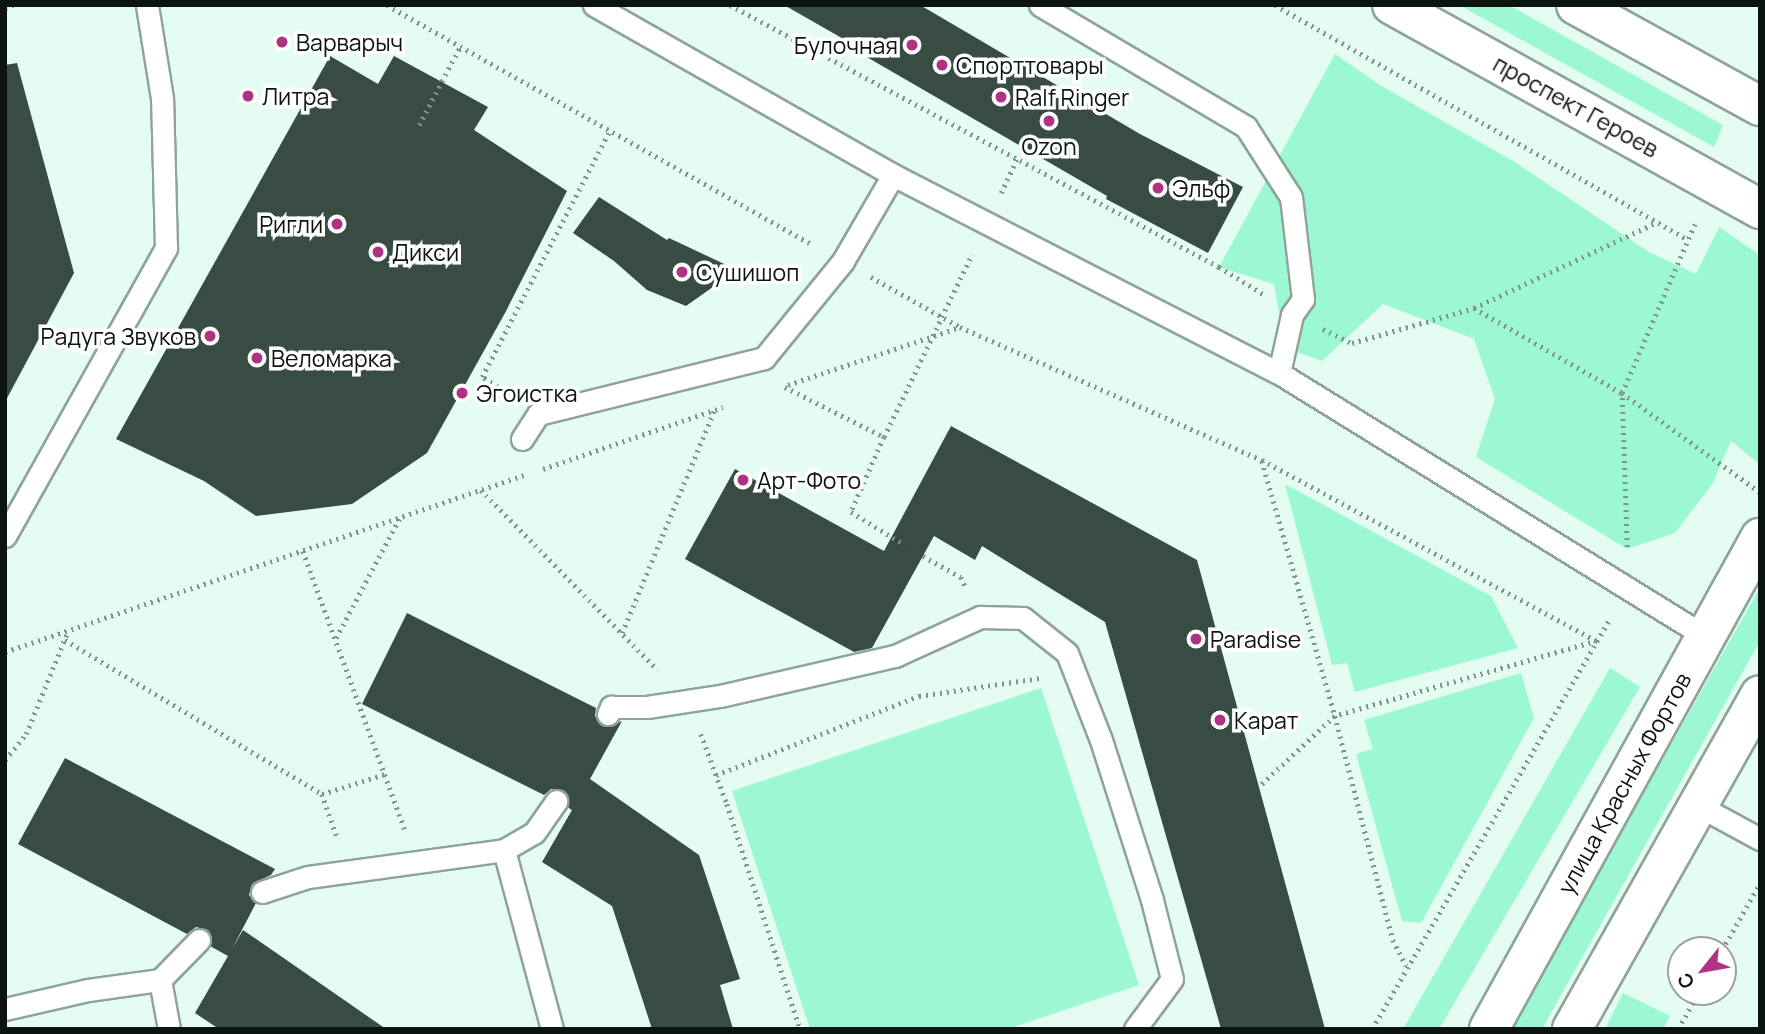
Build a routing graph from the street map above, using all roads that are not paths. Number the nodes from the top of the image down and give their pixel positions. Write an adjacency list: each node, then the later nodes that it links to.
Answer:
1 (146, 5): 11 (lane)
2 (594, 5): 7 (lane)
3 (1040, 5): 9 (lane)
4 (1392, 5): 8 (street, проспект Героев)
5 (1576, 5): 6 (street)
6 (1760, 106)
7 (893, 175): 9 (lane); 10 (lane)
8 (1760, 209)
9 (1279, 373): 13 (lane)
10 (523, 439)
11 (5, 536)
12 (1760, 538): 13 (street, улица Красных Фортов)
13 (1704, 635): 27 (street, улица Красных Фортов)
14 (1760, 695): 17 (street)
15 (608, 714): 26 (lane)
16 (556, 802): 19 (lane)
17 (1697, 806): 18 (lane); 28 (street)
18 (1760, 839)
19 (504, 850): 20 (lane); 25 (lane)
20 (262, 892)
21 (199, 940): 22 (lane)
22 (160, 980): 23 (lane); 24 (lane)
23 (5, 1009)
24 (169, 1029)
25 (552, 1029)
26 (1135, 1029)
27 (1489, 1029)
28 (1572, 1029)

